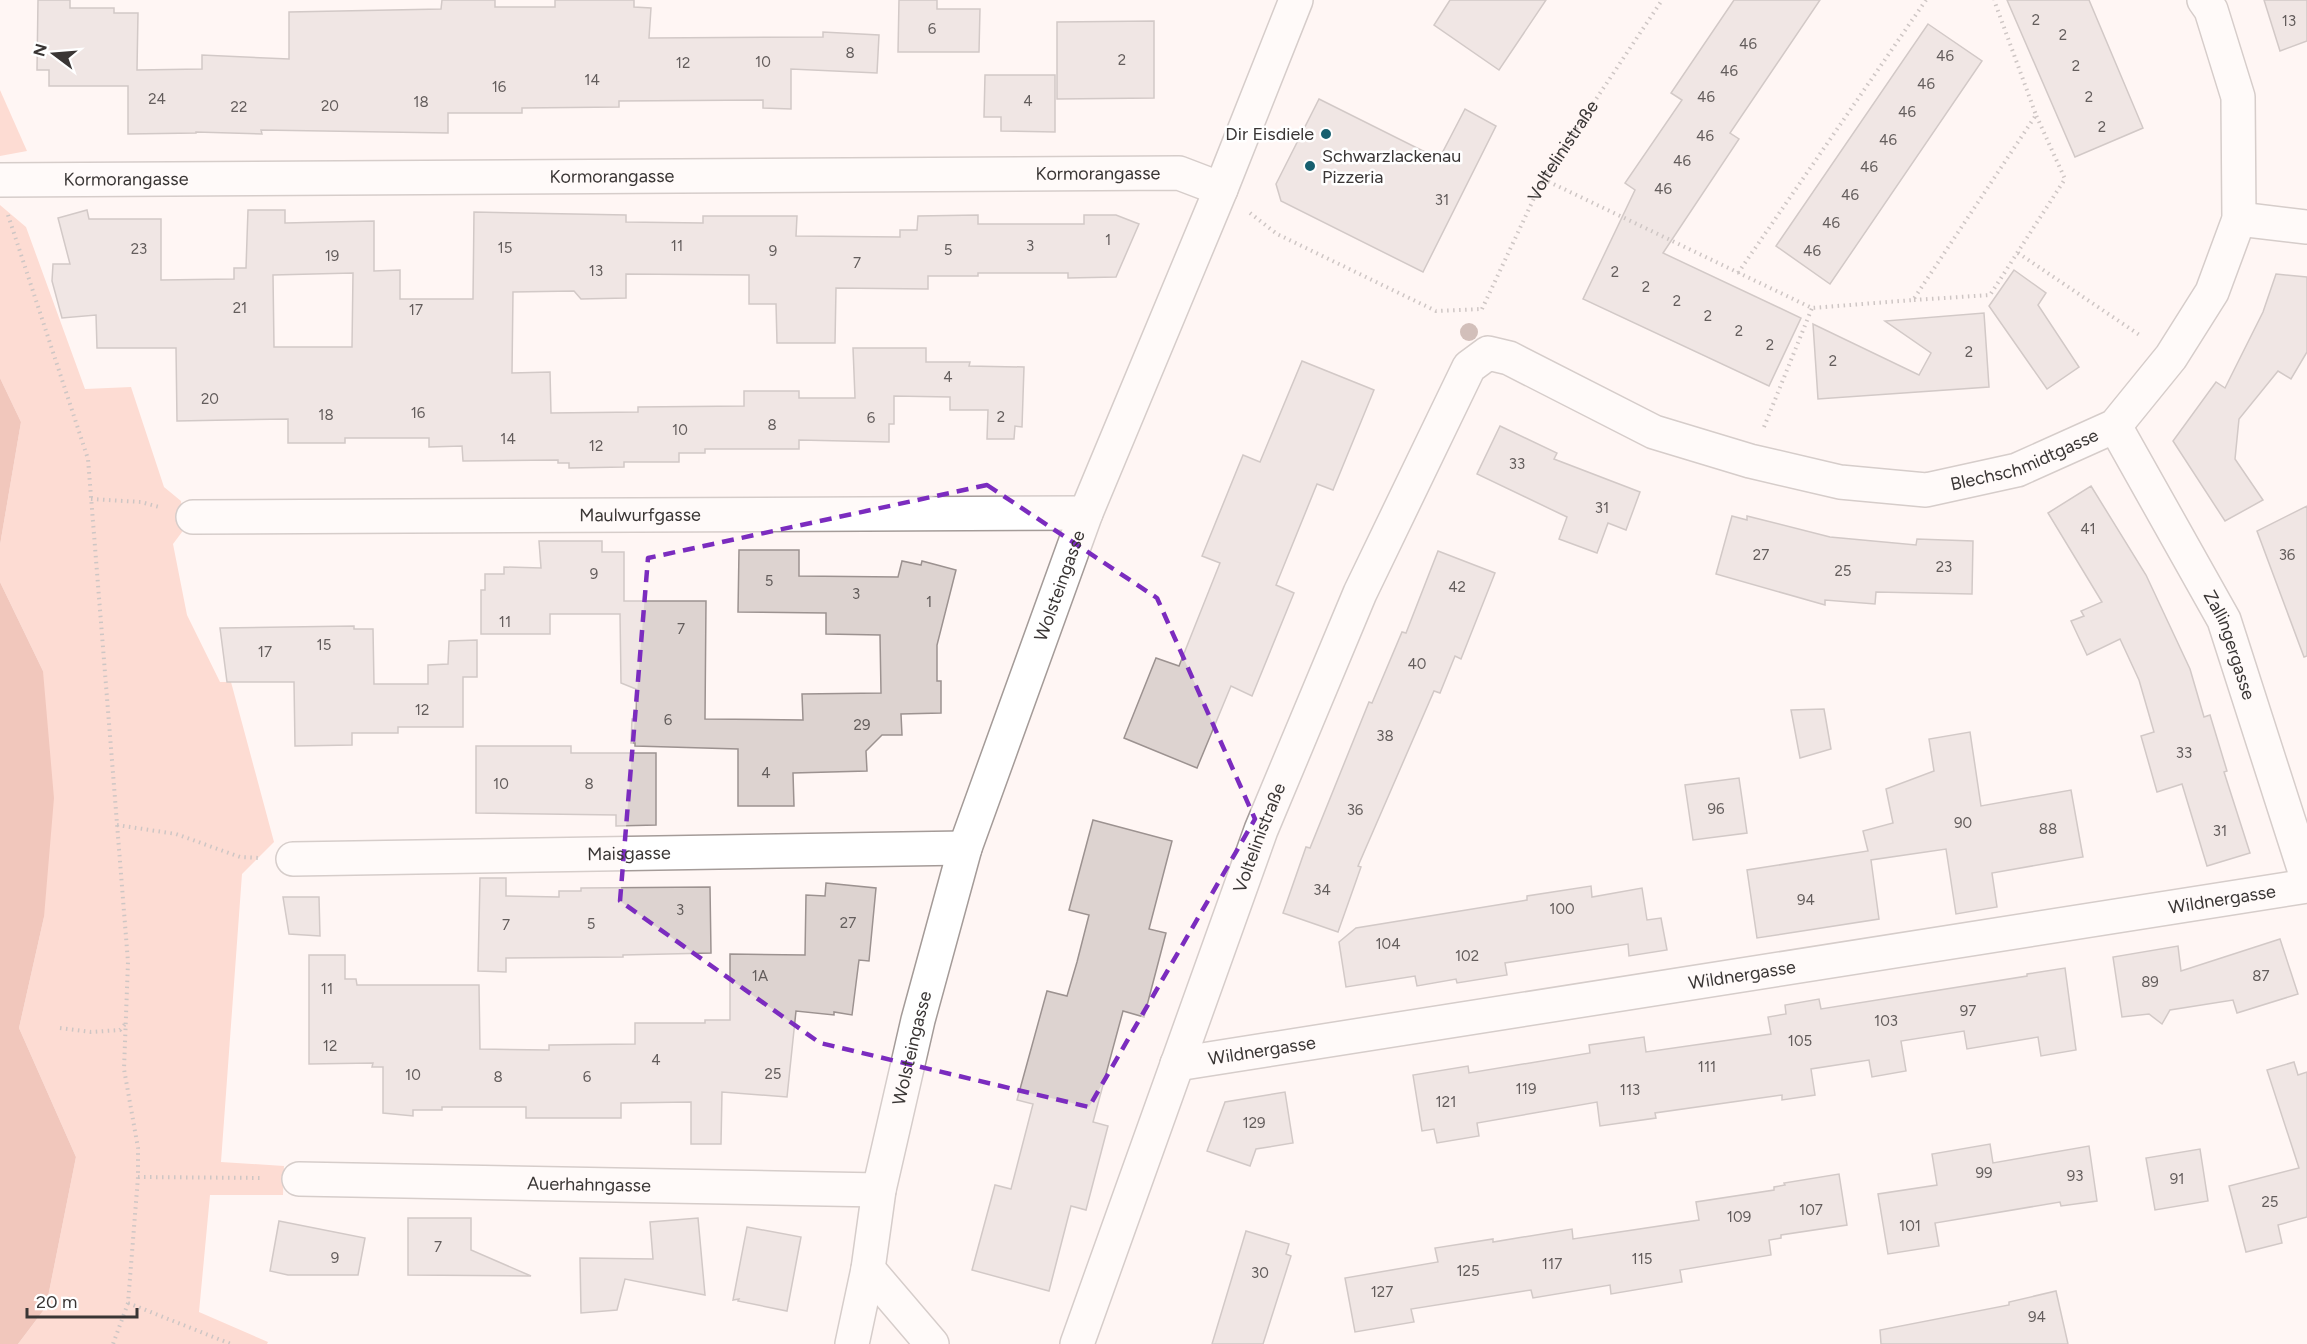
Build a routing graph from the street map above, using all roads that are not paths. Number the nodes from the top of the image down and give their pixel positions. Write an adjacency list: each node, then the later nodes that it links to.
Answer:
1 (1296, 0): 4 (street, Wolsteingasse)
2 (2204, 0): 5 (street, Blechschmidtgasse)
3 (0, 180): 4 (street, Kormorangasse)
4 (1221, 189): 9 (street, Wolsteingasse)
5 (2239, 219): 6 (street); 8 (street, Blechschmidtgasse)
6 (2307, 227)
7 (1488, 353): 8 (street, Blechschmidtgasse); 15 (street, Voltelinistraße)
8 (2115, 426): 13 (street, Zallingergasse)
9 (1086, 513): 10 (street, Maulwurfgasse); 11 (street, Wolsteingasse)
10 (194, 517)
11 (965, 848): 12 (street, Maisgasse); 17 (street, Wolsteingasse)
12 (293, 859)
13 (2307, 878)
14 (2307, 886): 15 (street, Wildnergasse)
15 (1177, 1064): 21 (street, Voltelinistraße)
16 (299, 1179): 17 (street, Auerhahngasse)
17 (879, 1190): 18 (street)
18 (868, 1269): 19 (street); 20 (street)
19 (852, 1344)
20 (932, 1344)
21 (1077, 1344)

